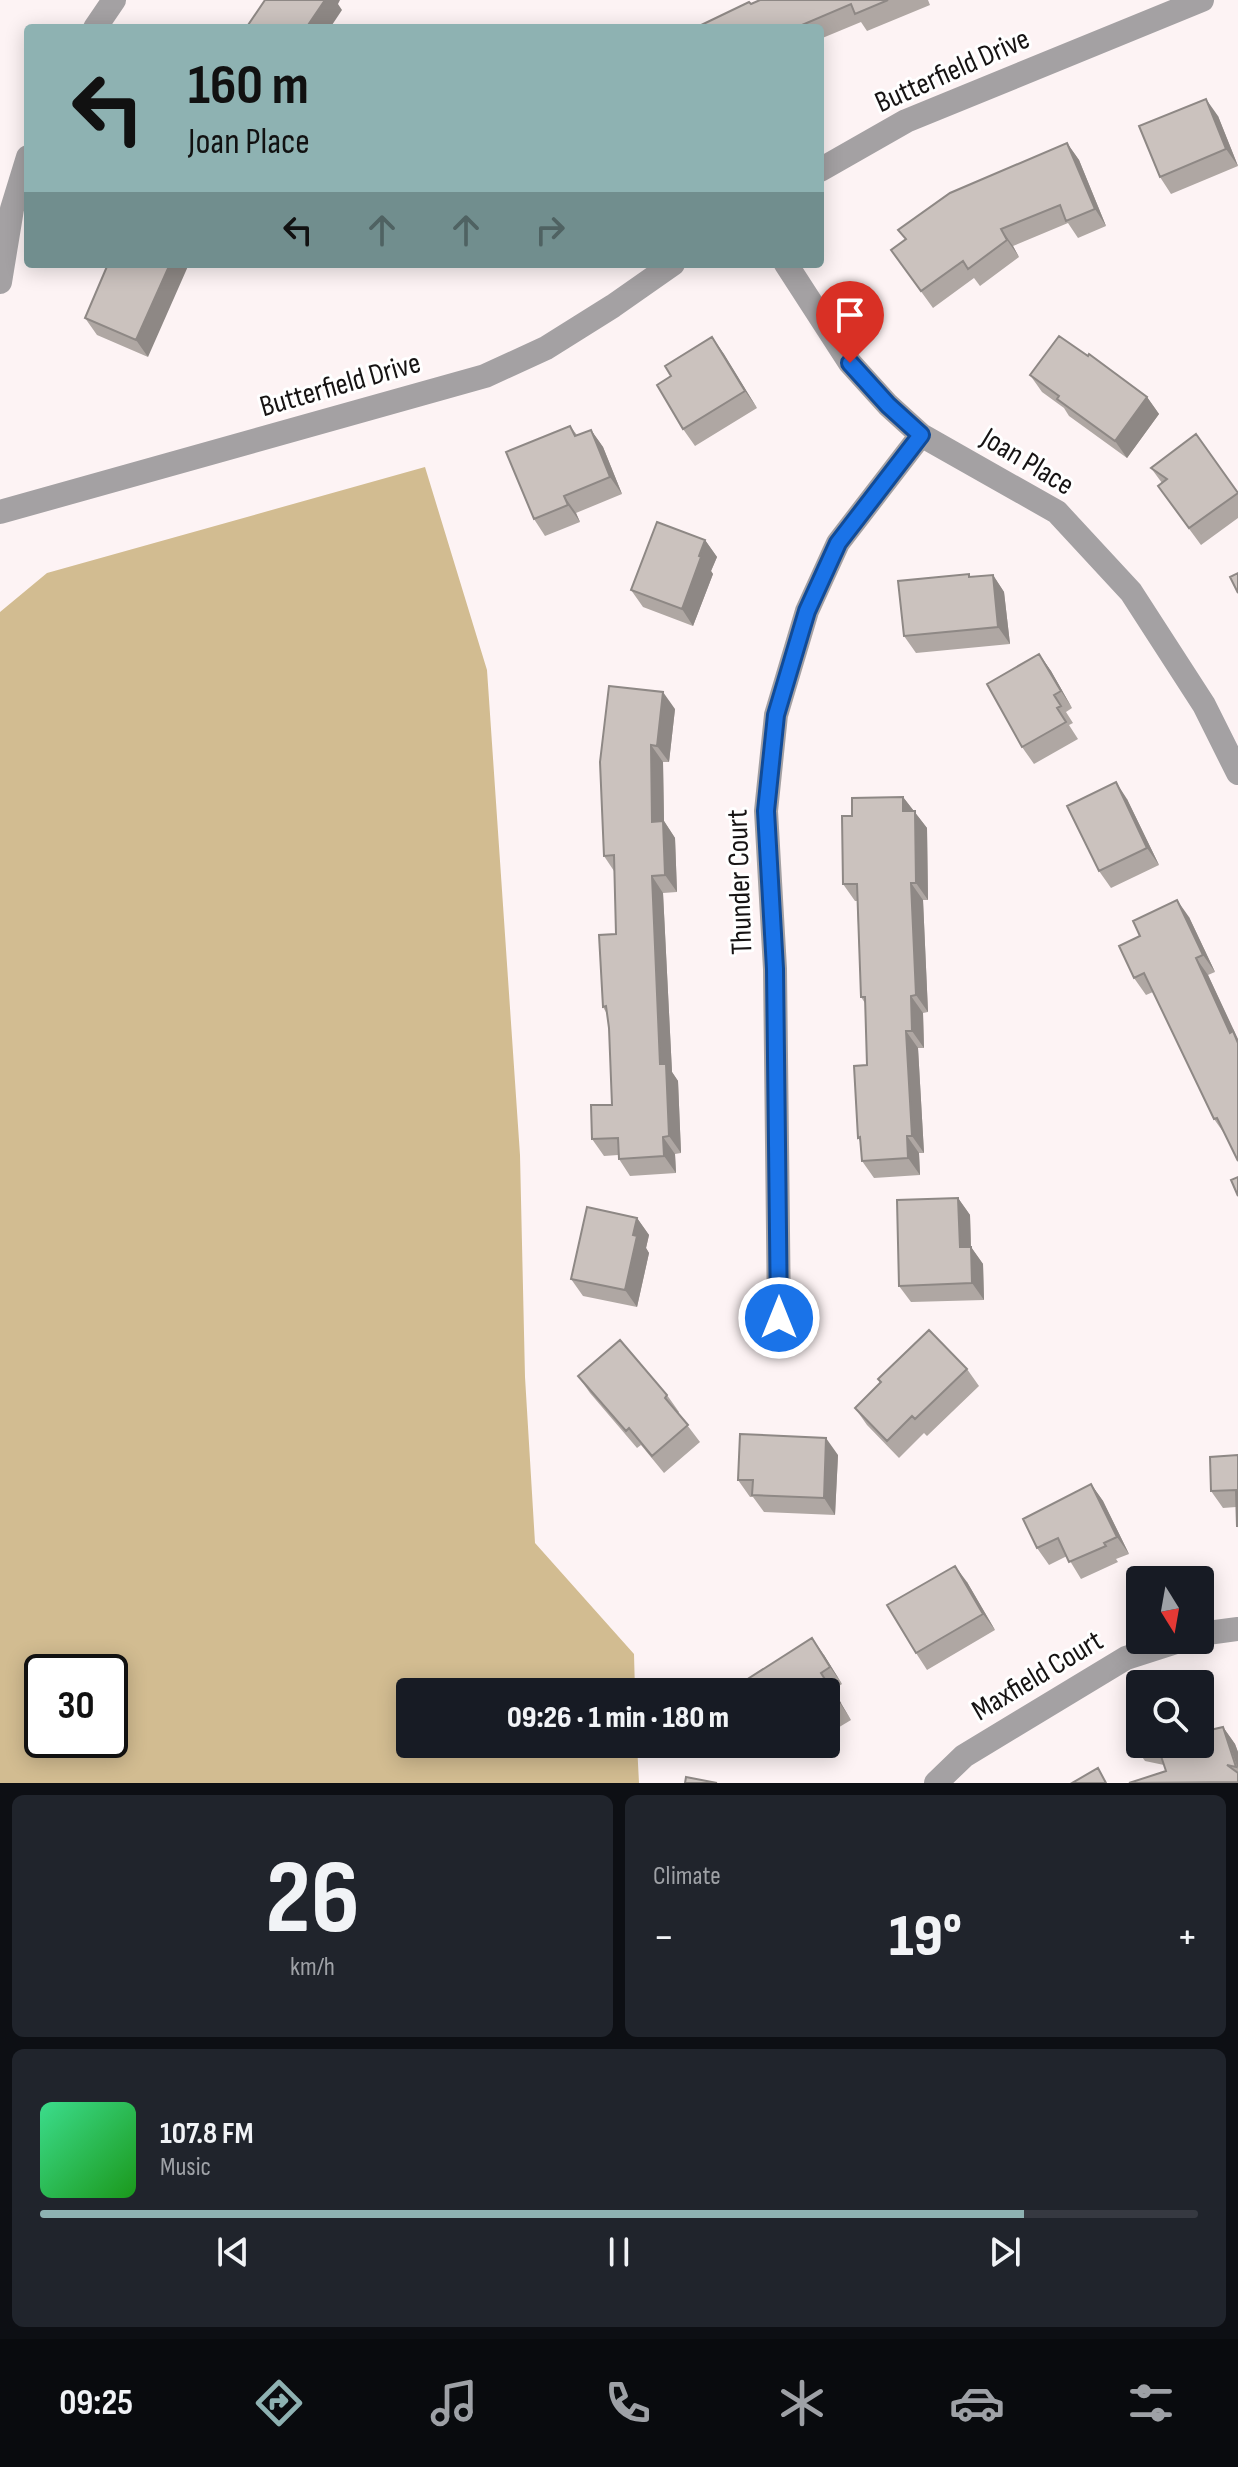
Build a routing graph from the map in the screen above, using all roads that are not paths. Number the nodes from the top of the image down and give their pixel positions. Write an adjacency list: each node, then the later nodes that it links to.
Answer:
1 (114, 0): 3 (street)
2 (1202, 0): 4 (street, Butterfield Drive)
3 (98, 24)
4 (824, 168)
5 (24, 170): 8 (street)
6 (667, 268): 10 (street, Butterfield Drive)
7 (789, 268): 9 (street, Joan Place)
8 (0, 282)
9 (921, 435): 11 (street, Joan Place); 12 (street, Thunder Court)
10 (0, 512)
11 (1238, 773)
12 (779, 1318)
13 (1238, 1629): 14 (street)
14 (1214, 1632)
15 (1138, 1654): 16 (street, Maxfield Court)
16 (936, 1783)

